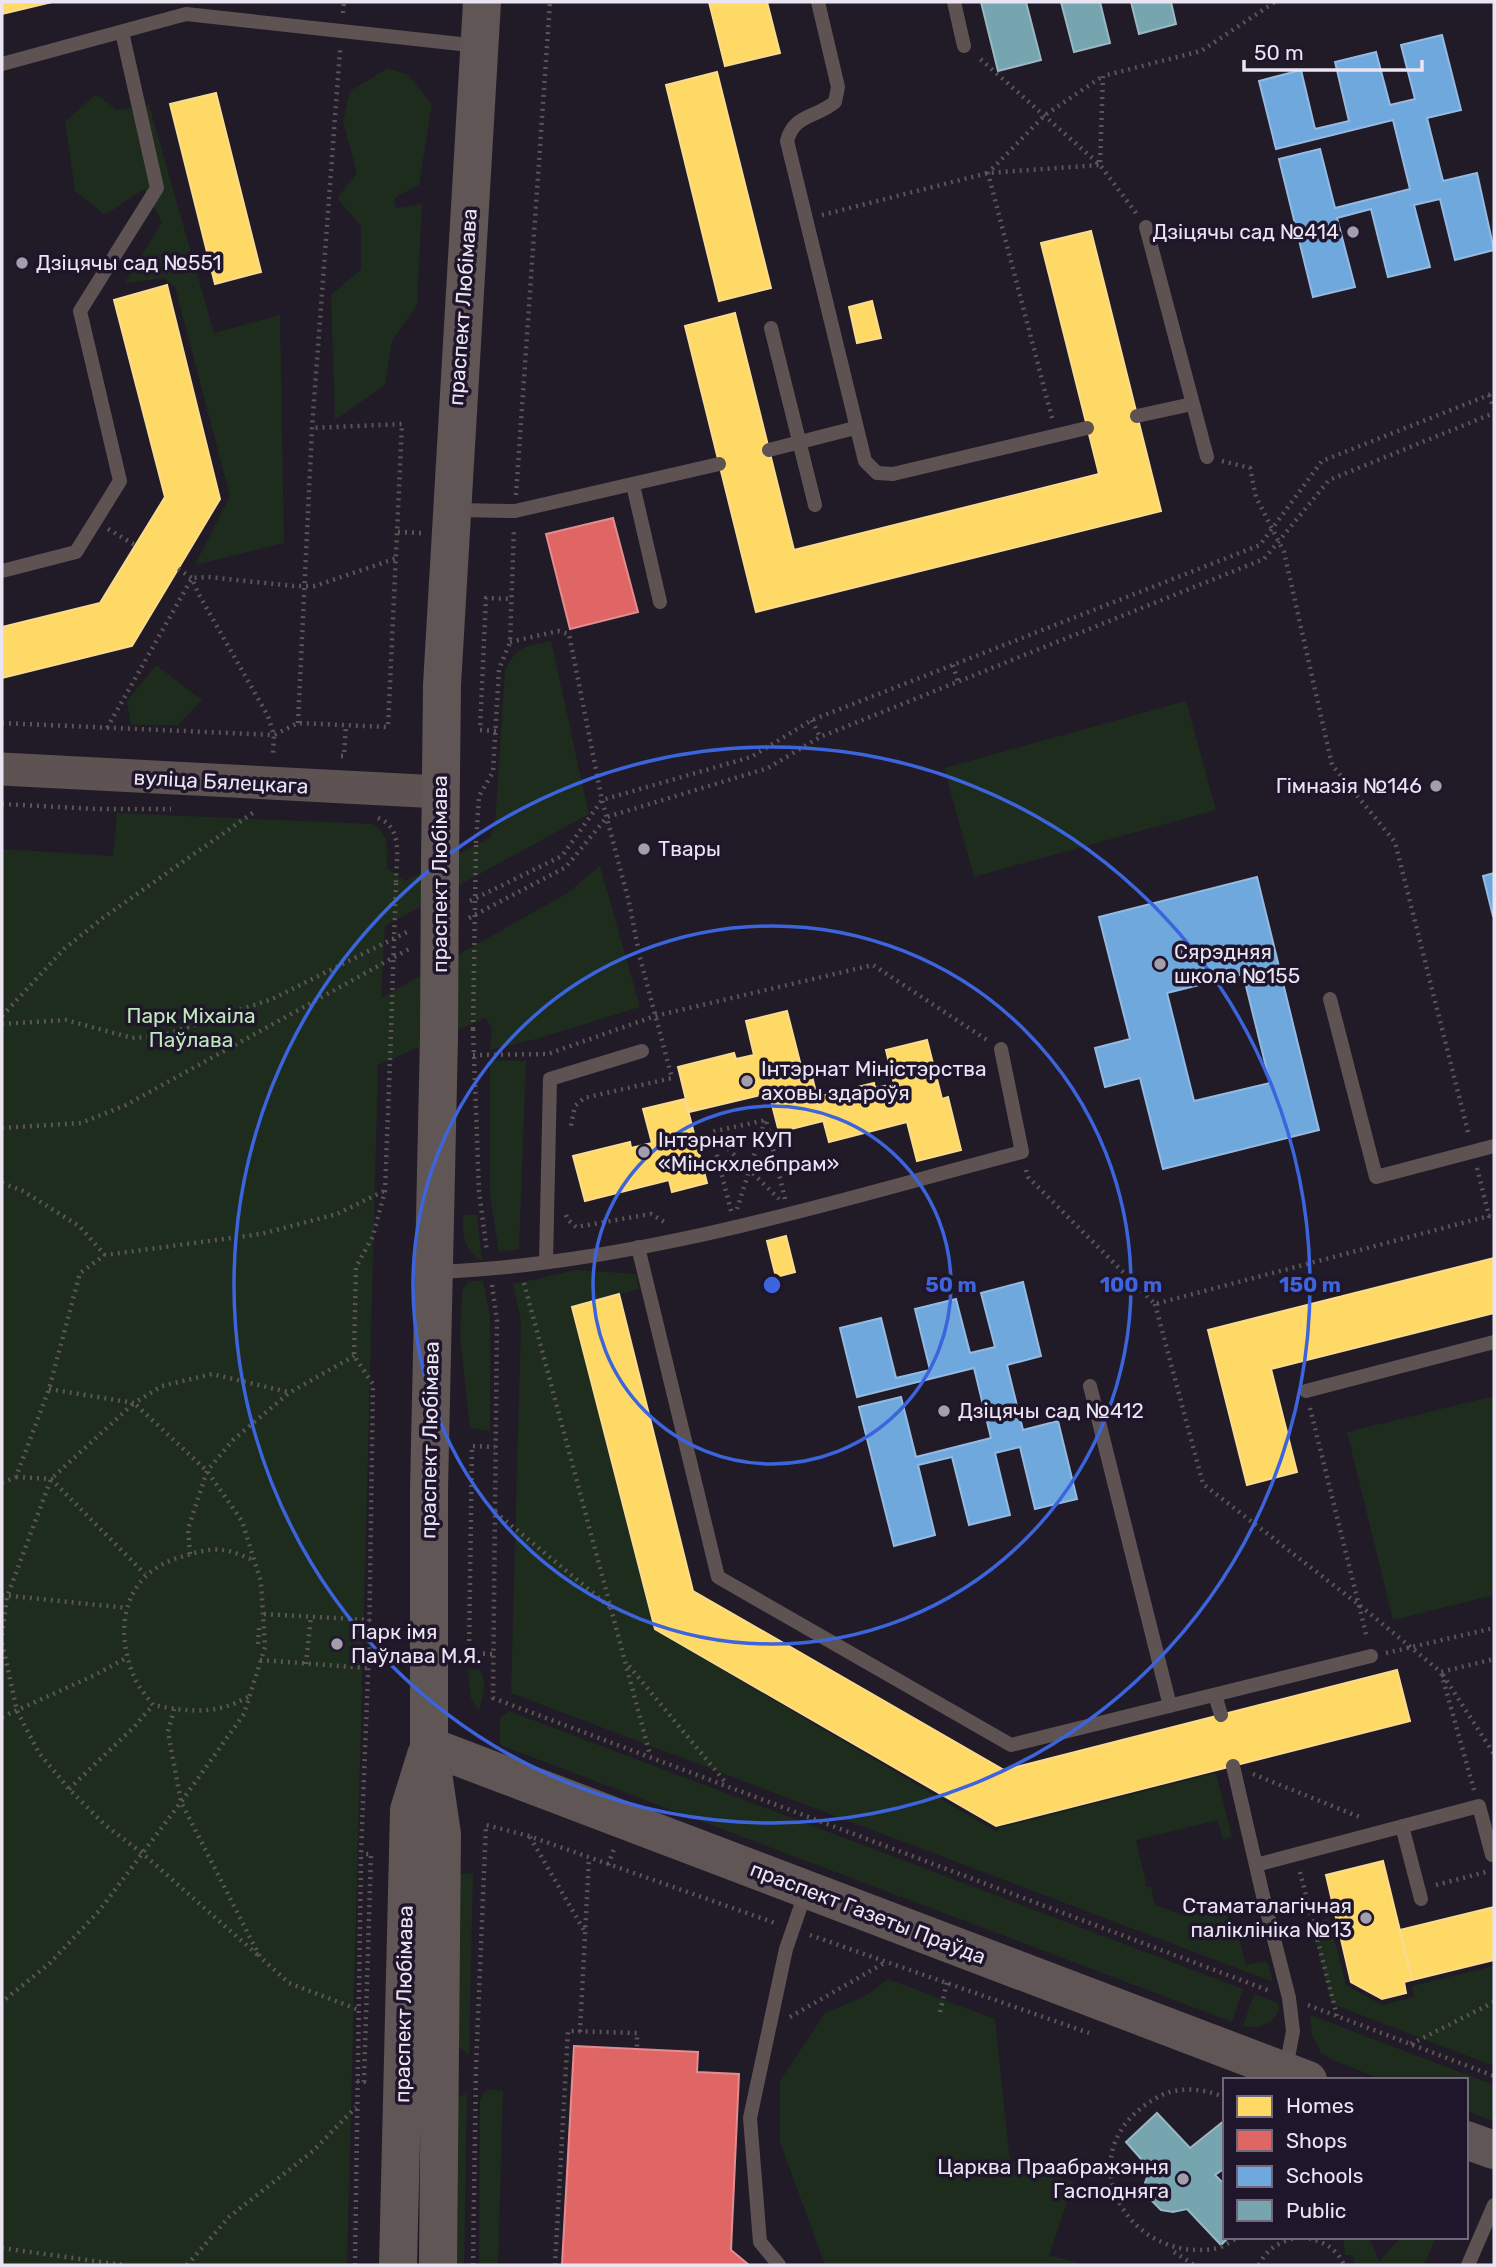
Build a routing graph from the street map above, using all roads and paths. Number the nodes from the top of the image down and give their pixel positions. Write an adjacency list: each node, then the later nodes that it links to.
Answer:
1 (344, 2): 8 (path)
2 (482, 2): 9 (main road, праспект Любімава)
3 (550, 2): 34 (path)
4 (818, 2): 16 (lane)
5 (954, 2): 10 (lane)
6 (1275, 2): 12 (path)
7 (122, 32): 8 (lane); 11 (lane); 35 (lane)
8 (341, 33): 9 (lane); 23 (path)
9 (479, 46): 33 (main road, праспект Любімава)
10 (964, 46): 13 (path)
11 (2, 64)
12 (1103, 76): 13 (path); 14 (path)
13 (1045, 115): 14 (path); 15 (path)
14 (1100, 165): 15 (path); 17 (path)
15 (988, 173): 16 (path); 26 (path)
16 (805, 219): 24 (lane)
17 (1146, 227): 20 (lane)
18 (771, 328): 27 (lane)
19 (1492, 394): 21 (path); 36 (path)
20 (1192, 404): 22 (lane); 29 (lane)
21 (1494, 411): 37 (path)
22 (1137, 416)
23 (312, 428): 39 (path); 43 (path)
24 (855, 428): 26 (lane); 27 (lane)
25 (1087, 428): 26 (lane)
26 (1057, 436)
27 (800, 443): 28 (lane); 32 (lane)
28 (769, 450)
29 (1207, 457): 36 (path)
30 (719, 464): 31 (lane)
31 (633, 485): 34 (lane); 45 (lane)
32 (815, 505)
33 (451, 510): 34 (lane); 60 (main road, праспект Любімава)
34 (515, 511): 44 (path)
35 (96, 521): 38 (path); 41 (lane)
36 (1272, 528): 37 (path); 47 (path)
37 (1279, 541): 48 (path); 85 (path)
38 (135, 545)
39 (397, 558): 43 (path); 52 (path)
40 (178, 569): 42 (path)
41 (2, 571)
42 (192, 578): 43 (path); 53 (path); 55 (path)
43 (304, 587): 51 (path)
44 (512, 599): 46 (path); 54 (path)
45 (660, 602)
46 (510, 642): 54 (path); 61 (path)
47 (953, 665): 48 (path); 49 (path)
48 (958, 682): 56 (path)
49 (811, 720): 56 (path); 61 (path)
50 (2, 723): 53 (path)
51 (298, 723): 52 (path); 55 (path)
52 (346, 725): 58 (path)
53 (107, 728): 55 (path)
54 (496, 730): 75 (path, bridge)
55 (274, 735): 57 (path)
56 (820, 737): 66 (path)
57 (273, 753)
58 (344, 757)
59 (2, 769): 60 (street, вуліца Бялецкага)
60 (440, 792): 75 (main road, праспект Любімава, bridge)
61 (602, 800): 66 (path); 67 (path)
62 (2, 804): 63 (path)
63 (179, 809)
64 (242, 811): 72 (path)
65 (375, 817): 88 (path, bridge)
66 (607, 817): 68 (path); 73 (path)
67 (465, 904)
68 (459, 923)
69 (417, 927): 74 (path)
70 (411, 948): 80 (path)
71 (1330, 999): 85 (lane)
72 (2, 1016)
73 (655, 1016): 76 (path); 78 (path); 81 (path)
74 (2, 1024)
75 (456, 1033): 78 (path); 97 (main road, праспект Любімава)
76 (1001, 1049): 84 (lane)
77 (642, 1051): 94 (lane)
78 (474, 1055): 96 (path)
79 (766, 1120): 82 (path); 86 (path); 86 (path)
80 (2, 1128)
81 (569, 1131)
82 (711, 1132): 86 (path); 86 (path)
83 (1494, 1146): 85 (lane)
84 (1022, 1152): 92 (lane); 98 (path)
85 (1473, 1152): 90 (path)
86 (750, 1170)
87 (2, 1183): 93 (path)
88 (385, 1191): 93 (path); 100 (path)
89 (565, 1209): 91 (path)
90 (1492, 1216): 98 (path)
91 (576, 1227)
92 (638, 1247): 94 (lane); 140 (lane)
93 (106, 1255): 102 (path)
94 (547, 1262): 95 (lane)
95 (519, 1265): 96 (lane); 118 (path)
96 (490, 1269): 97 (lane); 106 (path)
97 (432, 1272): 145 (main road, праспект Любімава)
98 (1155, 1304): 116 (path)
99 (1494, 1342): 103 (lane)
100 (354, 1356): 104 (path); 121 (path)
101 (1090, 1386): 140 (lane)
102 (49, 1389): 105 (path); 108 (path)
103 (1306, 1391): 116 (path)
104 (289, 1393): 105 (path); 107 (path)
105 (134, 1403): 107 (path); 109 (path)
106 (495, 1447): 111 (path); 128 (path)
107 (207, 1471): 112 (path); 113 (path)
108 (16, 1477): 109 (path); 110 (path)
109 (51, 1479): 114 (path); 115 (path)
110 (2, 1483)
111 (494, 1512): 118 (path); 128 (path)
112 (190, 1554): 113 (path); 114 (path)
113 (254, 1560): 119 (path)
114 (145, 1574): 117 (path)
115 (4, 1597): 117 (path); 124 (path)
116 (1359, 1604): 127 (path); 129 (path)
117 (127, 1608): 130 (path)
118 (612, 1608): 133 (path)
119 (264, 1614): 120 (path); 132 (path)
120 (311, 1616): 121 (path); 134 (path)
121 (370, 1620): 135 (path)
122 (259, 1627): 126 (path)
123 (1494, 1628): 127 (path)
124 (2, 1635)
125 (2, 1643): 142 (path)
126 (258, 1644)
127 (1411, 1647): 129 (path); 136 (path)
128 (492, 1654): 147 (path)
129 (1371, 1656): 137 (lane)
130 (128, 1657): 139 (path); 142 (path)
131 (1494, 1659): 136 (path)
132 (260, 1661): 134 (path); 138 (path)
133 (626, 1662): 147 (path); 149 (path)
134 (306, 1664): 135 (path)
135 (367, 1668): 156 (path)
136 (1441, 1672): 146 (path); 152 (path)
137 (1215, 1695): 140 (lane); 143 (lane)
138 (249, 1696): 141 (path); 151 (path)
139 (153, 1705): 141 (path); 150 (path)
140 (1170, 1706)
141 (174, 1709): 151 (path)
142 (17, 1711): 144 (path); 150 (path)
143 (1221, 1715)
144 (2, 1717)
145 (429, 1746): 162 (main road, праспект Газеты Праўда); 198 (main road, праспект Любімава); 199 (main road, праспект Любімава)
146 (1494, 1754)
147 (650, 1755): 149 (path)
148 (1233, 1766): 153 (path); 159 (lane)
149 (727, 1785): 171 (path)
150 (69, 1789): 155 (path)
151 (181, 1802): 155 (path); 168 (path)
152 (1479, 1806): 153 (lane); 157 (lane)
153 (1396, 1828): 159 (lane); 163 (lane)
154 (529, 1836): 158 (path); 167 (path); 200 (path)
155 (142, 1853): 168 (path); 172 (path)
156 (360, 1854): 174 (path); 184 (path)
157 (1492, 1855)
158 (589, 1858): 166 (path); 167 (path)
159 (1256, 1865): 171 (lane)
160 (1298, 1867): 165 (path)
161 (1494, 1870): 163 (path)
162 (806, 1889): 166 (lane); 182 (main road, праспект Газеты Праўда)
163 (1420, 1894)
164 (1333, 1906): 165 (path)
165 (1310, 1911): 176 (path)
166 (793, 1930): 169 (path); 177 (lane)
167 (585, 1933): 178 (path)
168 (260, 1957): 174 (path)
169 (887, 1962): 170 (path); 177 (path)
170 (947, 1982): 175 (path); 179 (path)
171 (1289, 1998): 176 (path); 182 (lane)
172 (2, 2002)
173 (1494, 2003): 180 (path)
174 (359, 2010): 184 (path)
175 (940, 2012)
176 (1337, 2016): 180 (path)
177 (771, 2028): 202 (lane)
178 (580, 2032): 181 (path); 201 (path)
179 (1092, 2034)
180 (1412, 2044): 183 (path)
181 (637, 2049)
182 (1297, 2075)
183 (1494, 2076)
184 (357, 2081): 186 (path)
185 (1223, 2097): 194 (path)
186 (356, 2107): 196 (path); 197 (path)
187 (1468, 2141): 188 (main road)
188 (1494, 2150)
189 (1494, 2207): 206 (lane)
190 (1235, 2239): 194 (path)
191 (1289, 2239): 204 (path)
192 (1316, 2239): 205 (path)
193 (2, 2248): 195 (path)
194 (1171, 2250): 203 (path)
195 (123, 2265)
196 (187, 2265)
197 (355, 2265)
198 (398, 2265)
199 (438, 2265)
200 (473, 2265)
201 (555, 2265)
202 (779, 2265)
203 (1194, 2265)
204 (1259, 2265)
205 (1344, 2265)
206 (1468, 2265)

